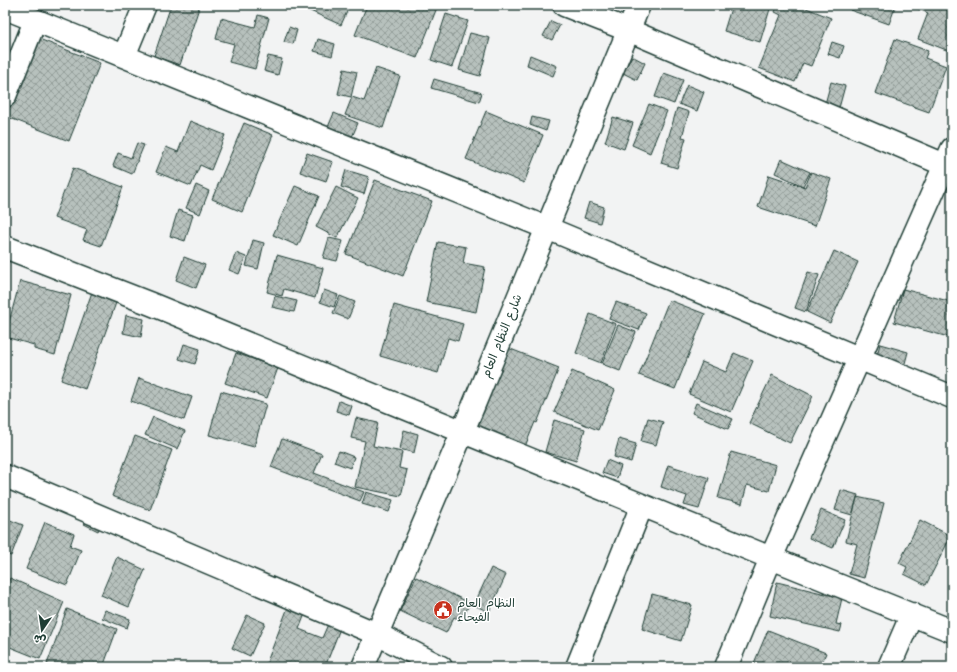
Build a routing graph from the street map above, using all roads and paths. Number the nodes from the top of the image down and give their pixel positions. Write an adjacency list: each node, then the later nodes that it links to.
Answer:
1 (145, 5): 7 (street)
2 (564, 5): 6 (street)
3 (639, 5): 6 (street, شارع النظام العام)
4 (5, 8): 5 (street)
5 (35, 21): 7 (street); 8 (street)
6 (628, 30): 9 (street); 10 (street, شارع النظام العام)
7 (124, 56): 10 (street)
8 (5, 96)
9 (950, 161): 12 (street)
10 (547, 228): 12 (street); 14 (street, شارع النظام العام)
11 (5, 247): 14 (street)
12 (859, 359): 13 (street); 17 (street)
13 (952, 397)
14 (463, 431): 16 (street); 20 (street, شارع النظام العام)
15 (5, 476): 20 (street)
16 (642, 505): 17 (street); 23 (street)
17 (771, 558): 18 (street); 24 (street)
18 (912, 614): 19 (street); 25 (street)
19 (952, 631)
20 (377, 634): 21 (street, شارع النظام العام); 22 (street)
21 (364, 667)
22 (441, 667)
23 (577, 667)
24 (726, 667)
25 (889, 667)

